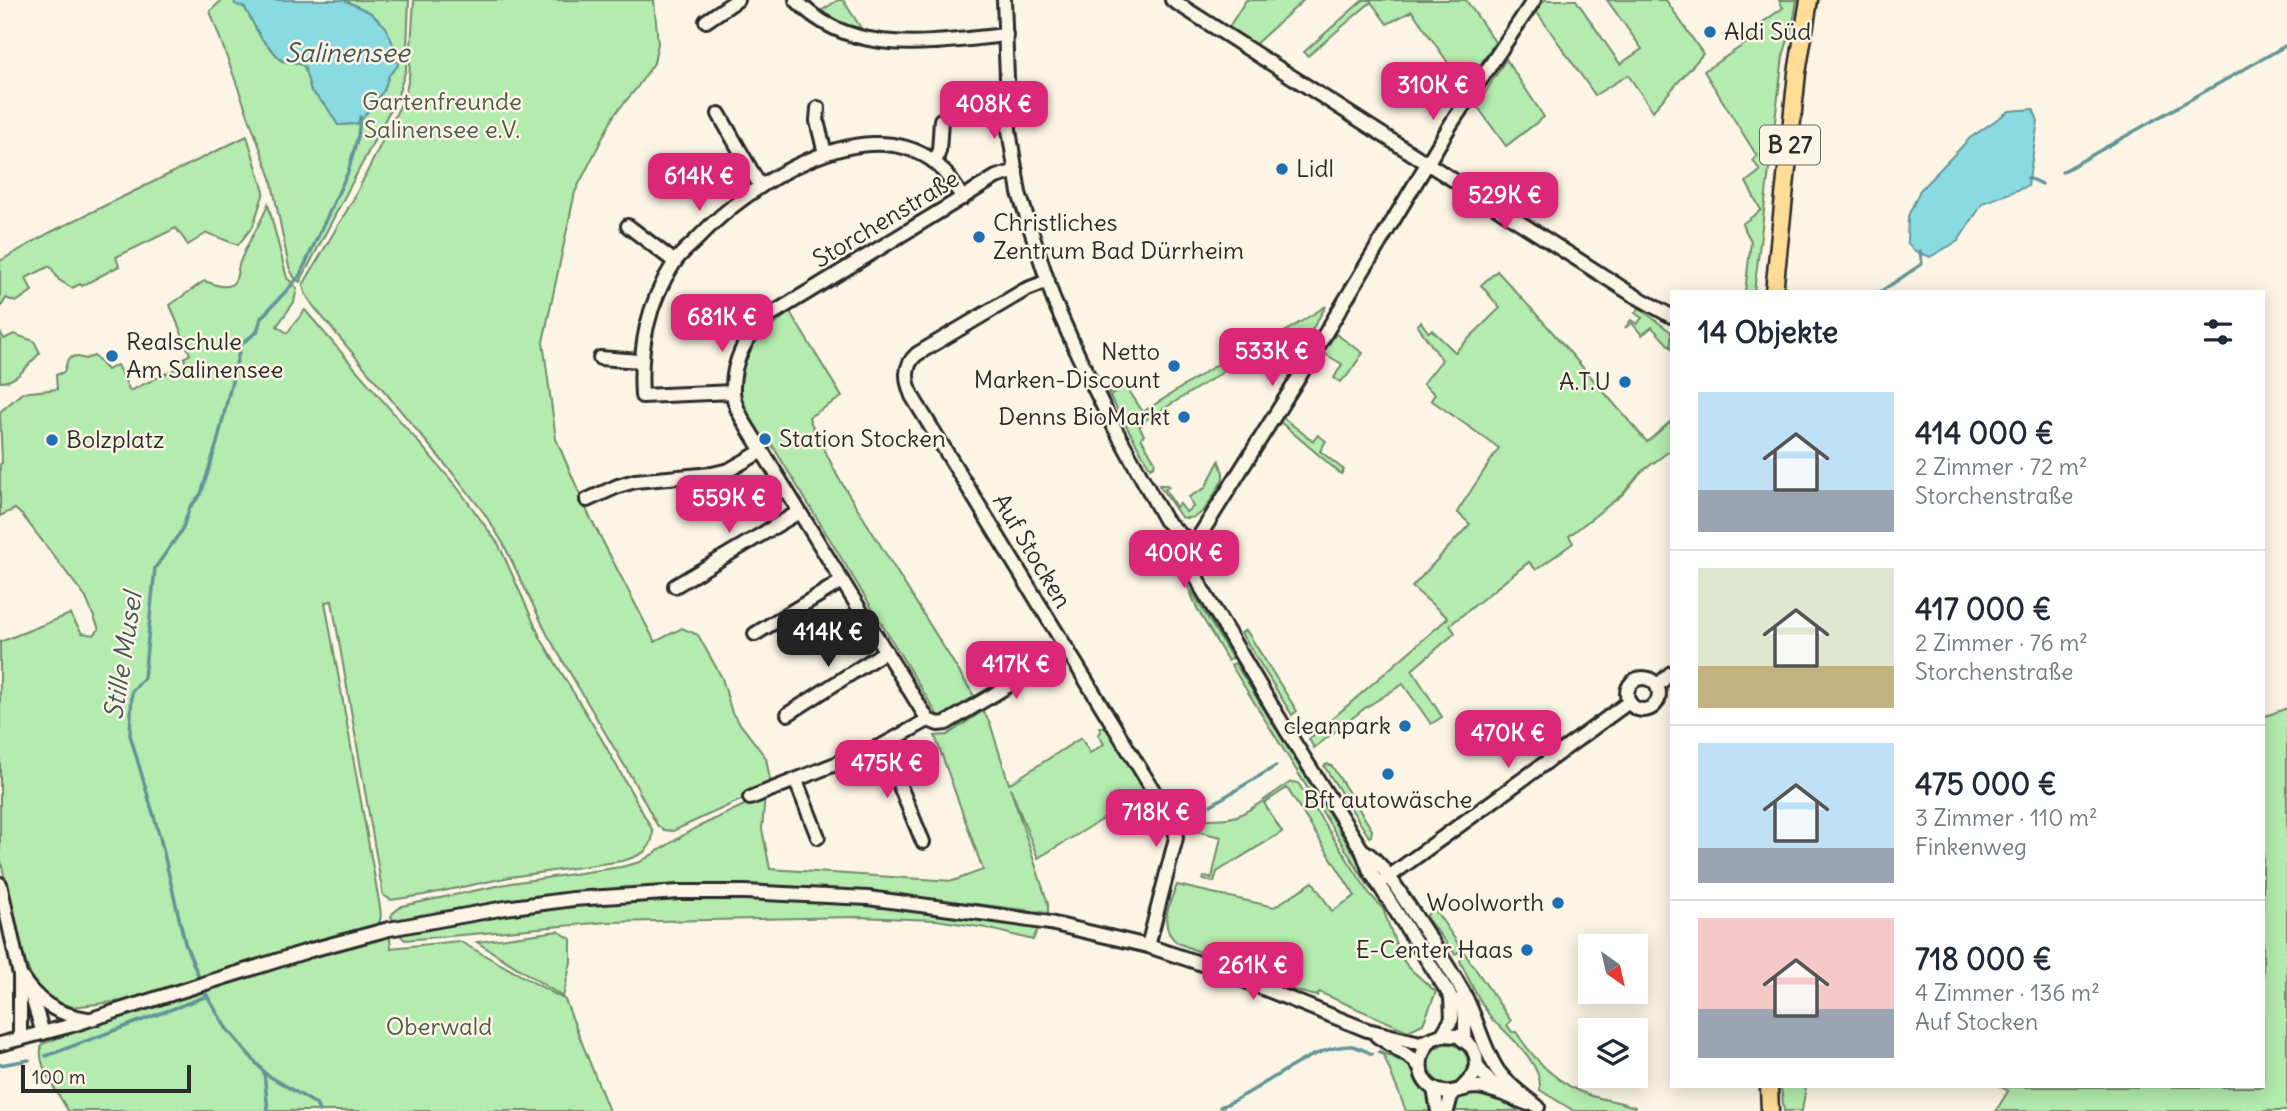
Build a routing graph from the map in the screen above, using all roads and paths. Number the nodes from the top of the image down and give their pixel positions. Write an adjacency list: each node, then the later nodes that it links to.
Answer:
1 (737, 0): 7 (street)
2 (796, 0): 8 (street)
3 (1004, 0): 8 (street)
4 (1172, 0): 14 (street)
5 (1534, 0): 14 (street)
6 (1809, 0): 21 (main road, B 27)
7 (706, 21)
8 (1006, 35): 15 (street)
9 (818, 108): 12 (street)
10 (719, 114): 16 (street)
11 (941, 120): 13 (street)
12 (825, 153): 13 (street); 16 (street)
13 (935, 163): 17 (street)
14 (1427, 164): 22 (street); 29 (street)
15 (1016, 170): 17 (street, Storchenstraße); 20 (street)
16 (760, 186): 19 (street)
17 (963, 198): 25 (street, Storchenstraße)
18 (628, 226): 19 (street)
19 (675, 262): 24 (street)
20 (1048, 281): 29 (street); 33 (street, Auf Stocken)
21 (1774, 290)
22 (1670, 315)
23 (600, 358): 24 (street)
24 (640, 361): 25 (street)
25 (733, 392): 26 (street)
26 (762, 451): 27 (street); 28 (street)
27 (587, 500)
28 (799, 512): 30 (street); 31 (street)
29 (1195, 542): 45 (street)
30 (842, 581): 32 (street); 34 (street)
31 (675, 586)
32 (755, 634)
33 (1068, 650): 39 (street); 47 (street, Auf Stocken)
34 (886, 651): 38 (street); 39 (street)
35 (1670, 674): 36 (street)
36 (1658, 685): 37 (street); 37 (street)
37 (1629, 702): 45 (street)
38 (788, 714)
39 (928, 720): 40 (street)
40 (883, 745): 41 (street); 44 (street)
41 (796, 781): 42 (street); 43 (street)
42 (750, 798)
43 (818, 837)
44 (923, 842)
45 (1384, 881): 49 (street); 54 (street)
46 (0, 884): 48 (street)
47 (1149, 946): 51 (street); 52 (street)
48 (20, 975): 50 (street); 55 (street)
49 (1455, 978): 56 (street); 64 (street)
50 (30, 990): 51 (street); 53 (street)
51 (89, 1019): 53 (street)
52 (1367, 1030): 57 (street); 59 (street)
53 (43, 1033): 55 (street)
54 (1442, 1035): 56 (street); 57 (street)
55 (20, 1039): 58 (street)
56 (1465, 1040): 60 (street)
57 (1430, 1041): 59 (street)
58 (0, 1044)
59 (1419, 1066): 62 (street)
60 (1477, 1066): 63 (street); 64 (street)
61 (1769, 1088): 67 (main road)
62 (1433, 1089): 63 (street); 65 (street)
63 (1456, 1091): 64 (street); 66 (street)
64 (1541, 1109)
65 (1438, 1111)
66 (1447, 1111)
67 (1770, 1111)

